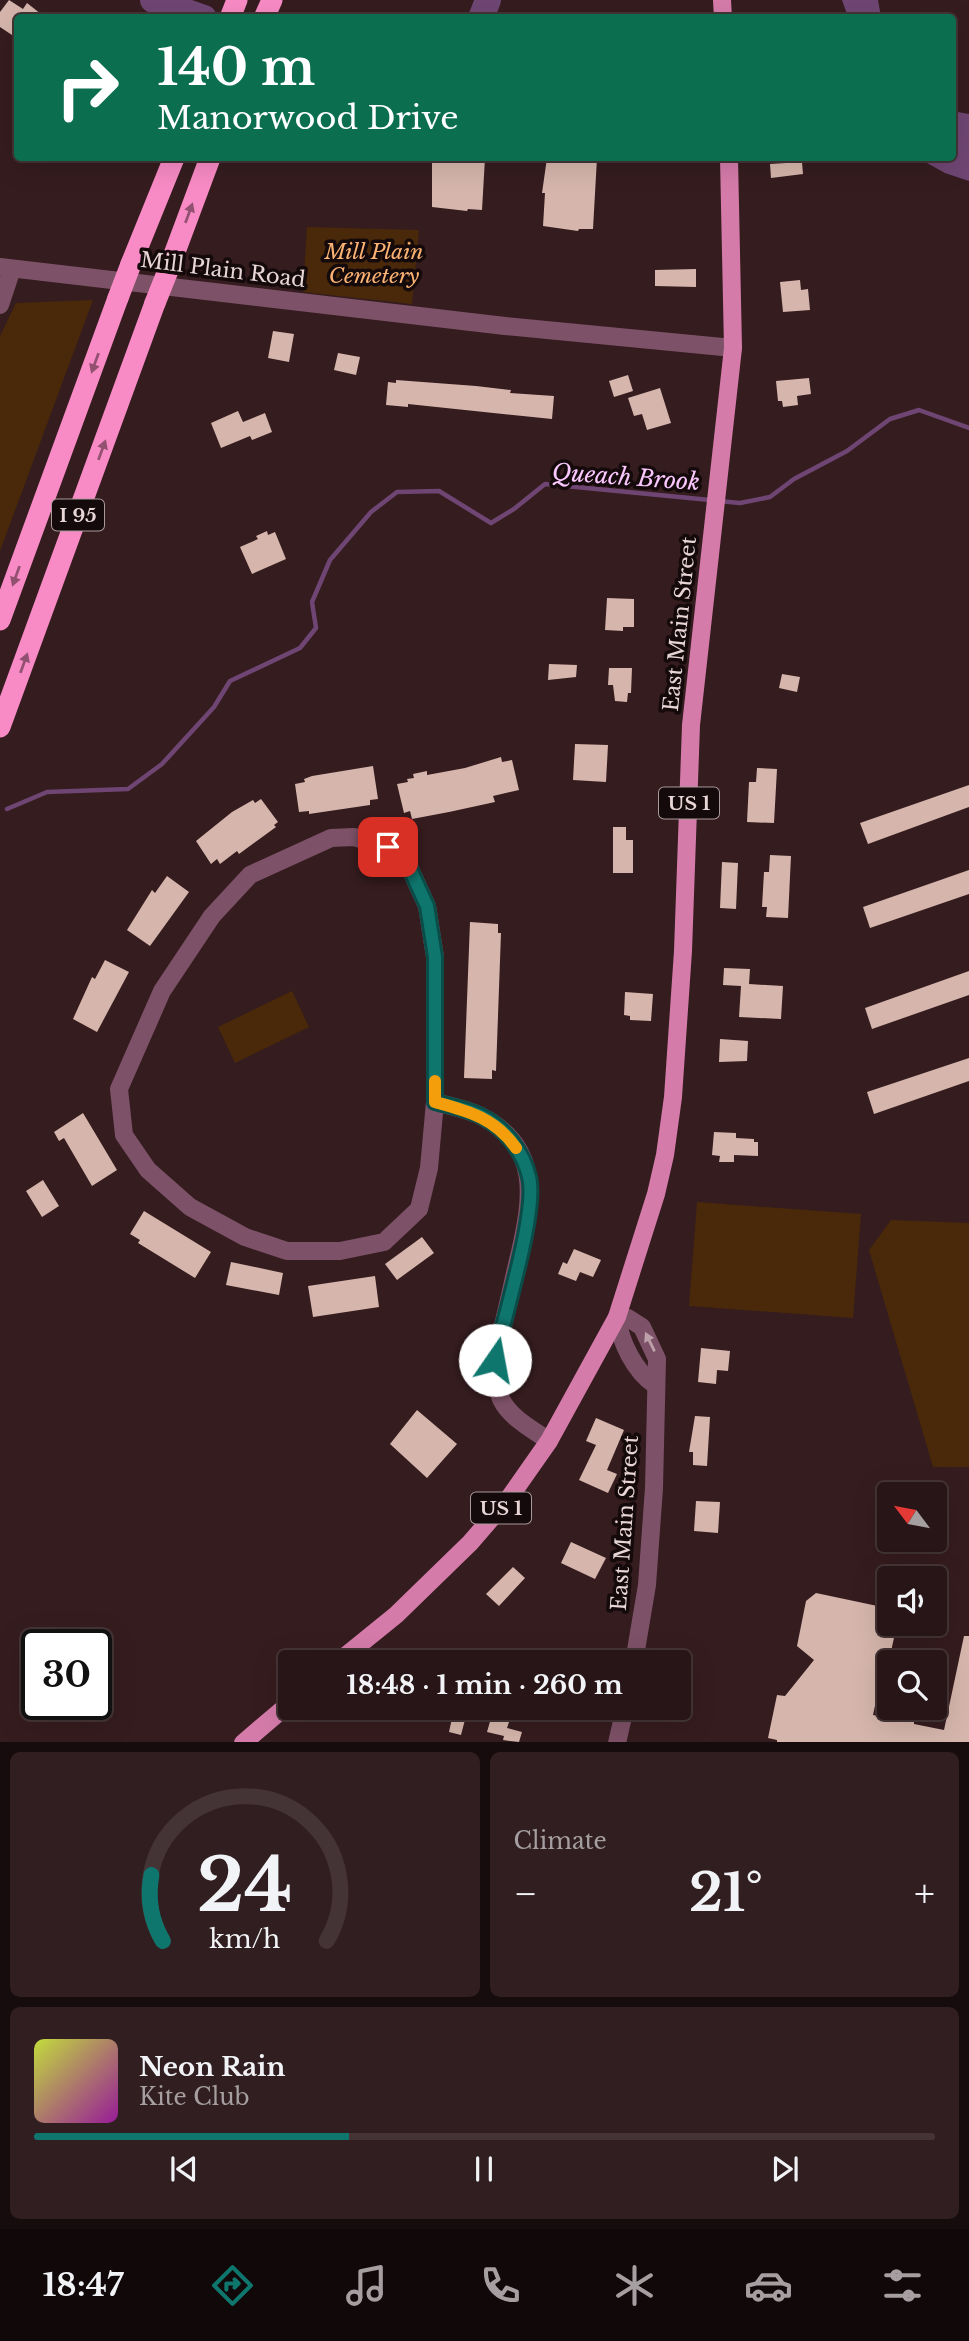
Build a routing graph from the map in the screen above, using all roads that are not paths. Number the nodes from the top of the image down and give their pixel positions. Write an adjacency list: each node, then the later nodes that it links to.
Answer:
1 (173, 161): 7 (highway, I 95, one-way to 7, bridge)
2 (209, 161): 8 (highway, I 95, one-way to 2, bridge)
3 (729, 161): 6 (main road, East Main Street / US 1)
4 (6, 268): 5 (street); 6 (street, Mill Plain Road)
5 (0, 305)
6 (733, 348): 10 (main road, East Main Street / US 1)
7 (0, 620)
8 (0, 727)
9 (435, 1102): 9 (street); 12 (street)
10 (617, 1317): 11 (street); 11 (street, East Main Street, one-way to 10); 12 (main road, US 1)
11 (655, 1385): 14 (street, East Main Street)
12 (549, 1441): 13 (main road, US 1)
13 (353, 1650)
14 (636, 1650)
15 (278, 1713): 17 (main road)
16 (622, 1720): 18 (street)
17 (243, 1742)
18 (617, 1742)

